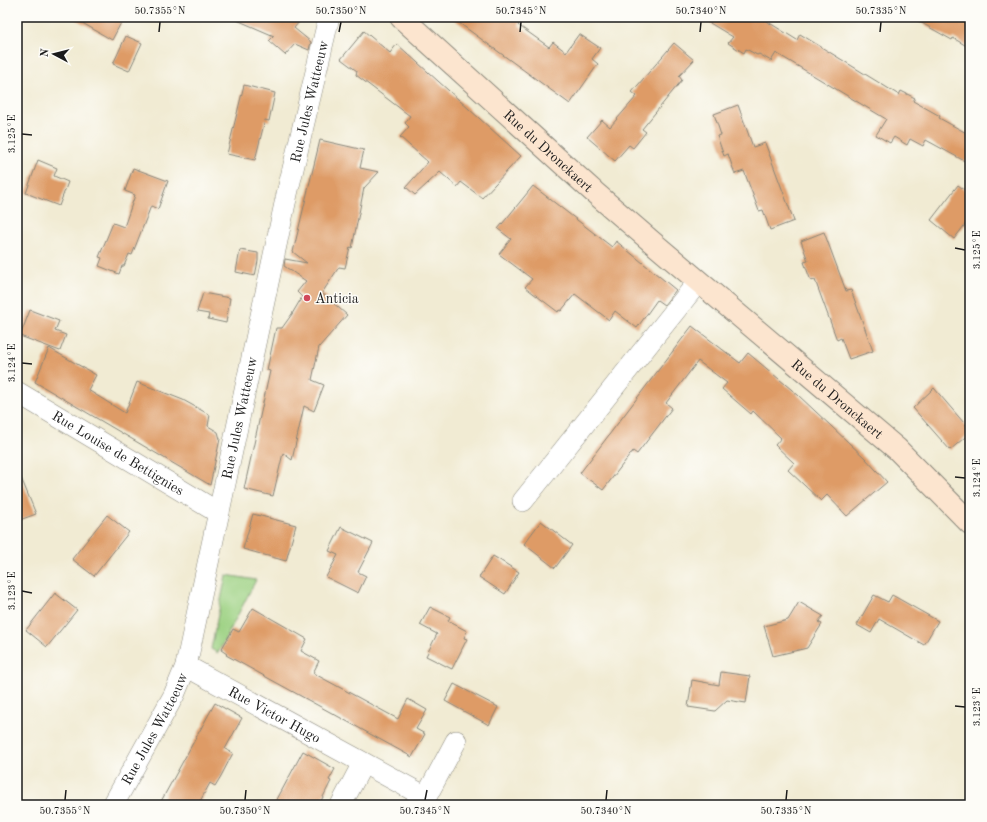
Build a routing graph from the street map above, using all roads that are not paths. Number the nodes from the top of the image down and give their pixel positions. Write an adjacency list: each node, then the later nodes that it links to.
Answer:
1 (328, 17): 6 (street, Rue Jules Watteeuw)
2 (401, 17): 3 (main road, Rue du Dronckaert)
3 (698, 282): 5 (street); 7 (main road, Rue du Dronckaert)
4 (17, 392): 6 (street, Rue Louise de Bettignies)
5 (523, 501)
6 (219, 513): 8 (street, Rue Jules Watteeuw)
7 (970, 523)
8 (186, 666): 10 (street, Rue Victor Hugo); 11 (street, Rue Jules Watteeuw)
9 (456, 741): 10 (street, Rue Victor Hugo)
10 (363, 763): 12 (street)
11 (113, 805)
12 (341, 805)

